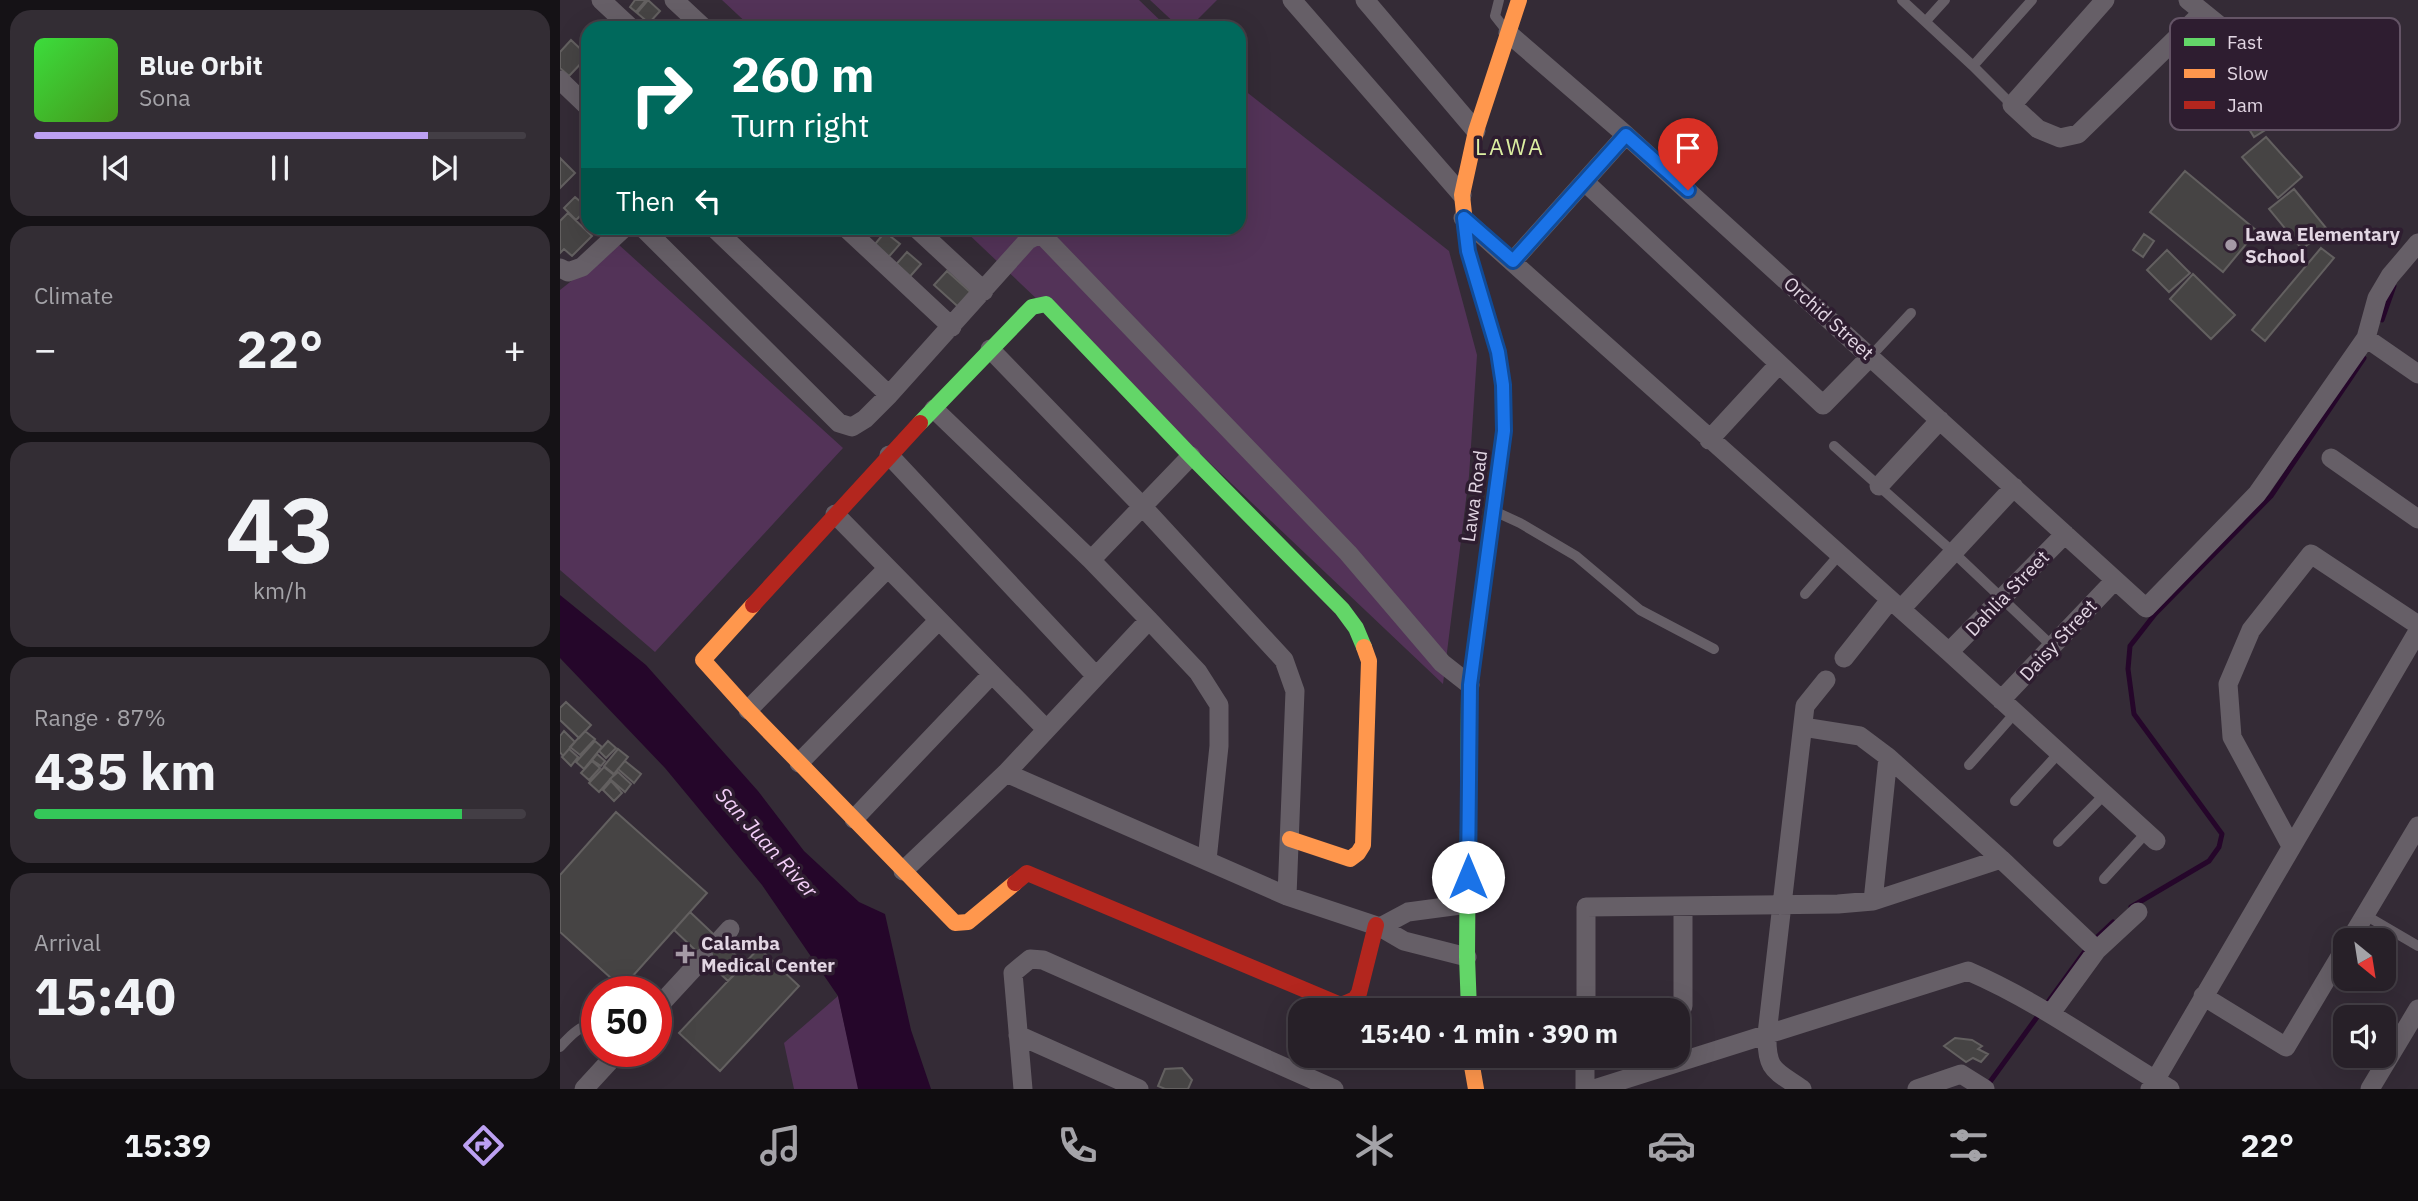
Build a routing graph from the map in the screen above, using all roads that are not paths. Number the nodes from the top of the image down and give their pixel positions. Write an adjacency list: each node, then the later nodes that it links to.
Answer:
1 (601, 0): 13 (street)
2 (674, 0): 14 (street)
3 (1292, 0): 25 (street)
4 (1365, 0): 22 (street)
5 (1500, 0): 16 (lane)
6 (1519, 0): 16 (street, Lawa Road)
7 (1902, 0): 15 (lane)
8 (1945, 0): 15 (lane)
9 (2032, 0): 18 (lane)
10 (2105, 0): 21 (street)
11 (2195, 6): 12 (street)
12 (2210, 18)
13 (624, 21)
14 (696, 21)
15 (1926, 21): 18 (lane)
16 (1508, 33): 22 (street, Lawa Road); 23 (street, Orchid Street)
17 (2170, 33): 21 (street)
18 (1973, 66): 21 (lane)
19 (560, 80): 20 (street)
20 (581, 100)
21 (2012, 105)
22 (1476, 131): 25 (street, Lawa Road)
23 (1626, 135): 24 (street); 40 (street, Orchid Street)
24 (1585, 182): 33 (street); 41 (street)
25 (1462, 195): 26 (street, Lawa Road)
26 (1464, 218): 33 (street); 54 (street, Lawa Road)
27 (616, 235): 34 (street)
28 (650, 235): 43 (street)
29 (721, 235): 43 (street)
30 (854, 235): 37 (street)
31 (924, 235): 35 (street)
32 (2418, 243): 38 (street)
33 (1513, 261): 46 (street)
34 (560, 268)
35 (984, 291): 37 (street); 77 (street)
36 (1911, 313): 40 (lane)
37 (953, 327): 43 (street)
38 (2366, 338): 42 (street); 62 (street, Orchid Street)
39 (990, 349): 44 (street); 49 (street); 53 (street)
40 (1871, 356): 41 (street); 45 (street, Orchid Street)
41 (1779, 364): 46 (street)
42 (2418, 374)
43 (889, 395)
44 (934, 409): 48 (street); 60 (street)
45 (1940, 420): 51 (street); 52 (street, Orchid Street)
46 (1709, 440): 59 (street)
47 (1834, 446): 51 (lane)
48 (889, 455): 55 (street); 75 (street)
49 (1191, 456): 53 (street); 92 (street)
50 (2331, 458): 56 (street)
51 (1879, 486): 58 (lane)
52 (2014, 487): 57 (street, Orchid Street); 58 (street)
53 (1143, 507): 60 (street); 92 (street)
54 (1493, 511): 71 (lane); 77 (street, Lawa Road)
55 (835, 514): 61 (street); 79 (street)
56 (2418, 519)
57 (2065, 534): 62 (street, Orchid Street); 64 (street, Dahlia Street)
58 (1953, 552): 64 (lane); 65 (street)
59 (1839, 555): 63 (lane); 65 (street)
60 (1091, 560): 67 (street)
61 (888, 568): 66 (street); 79 (street)
62 (2115, 580): 70 (street, Daisy Street)
63 (1805, 594)
64 (2001, 599): 70 (lane); 72 (street, Dahlia Street)
65 (1896, 604): 72 (street); 73 (street)
66 (939, 620): 74 (street); 84 (street)
67 (1149, 620): 75 (street); 96 (street)
68 (2418, 625): 94 (street)
69 (2418, 631): 94 (street)
70 (2053, 646): 78 (street, Daisy Street)
71 (1714, 649)
72 (1949, 652): 78 (street)
73 (1844, 658)
74 (992, 674): 81 (street); 89 (street)
75 (1096, 675): 81 (street)
76 (1826, 680): 80 (street)
77 (1470, 685): 101 (street, Lawa Road)
78 (2008, 706): 82 (street); 85 (lane)
79 (748, 710): 84 (street)
80 (1803, 727): 83 (street); 102 (street)
81 (1046, 729): 86 (street)
82 (2059, 753): 87 (street); 88 (lane)
83 (1888, 757): 95 (street); 100 (street)
84 (799, 763): 89 (street)
85 (1969, 765)
86 (1006, 773): 96 (street); 97 (street)
87 (2104, 795): 91 (street); 93 (lane)
88 (2015, 801)
89 (854, 819): 97 (street)
90 (2418, 826): 105 (street)
91 (2152, 837): 98 (lane)
92 (1290, 839): 99 (street)
93 (2058, 842)
94 (2291, 846): 114 (street)
95 (2001, 859): 100 (street); 109 (street)
96 (1207, 860): 99 (street)
97 (903, 871): 106 (street)
98 (2104, 879)
99 (1287, 896): 106 (street)
100 (1873, 901): 102 (street)
101 (1468, 904): 106 (street); 111 (street, Lawa Road)
102 (1781, 904): 103 (street); 121 (street)
103 (1683, 906): 116 (street); 117 (street)
104 (2138, 912): 109 (street)
105 (2365, 915): 107 (street); 108 (lane)
106 (1378, 926): 111 (street)
107 (2357, 928)
108 (2418, 946)
109 (2097, 950): 119 (street)
110 (704, 957): 113 (street)
111 (1467, 957): 115 (street, Lawa Road)
112 (2333, 968): 114 (street)
113 (672, 992)
114 (2203, 996): 127 (street)
115 (1469, 998)
116 (1586, 998)
117 (1684, 998)
118 (2418, 1009): 138 (street)
119 (2050, 1013): 121 (street); 127 (street)
120 (581, 1028): 123 (lane)
121 (1767, 1034): 134 (street); 135 (street)
122 (1018, 1035): 129 (street); 130 (street); 131 (street)
123 (560, 1047)
124 (604, 1067): 128 (street)
125 (1472, 1068): 132 (street)
126 (1586, 1068): 133 (street)
127 (2159, 1086)
128 (584, 1089)
129 (1023, 1089)
130 (1139, 1089)
131 (1334, 1089)
132 (1476, 1089)
133 (1585, 1089)
134 (1594, 1089)
135 (1802, 1089)
136 (1917, 1089): 137 (street)
137 (1985, 1089)
138 (2370, 1089)

